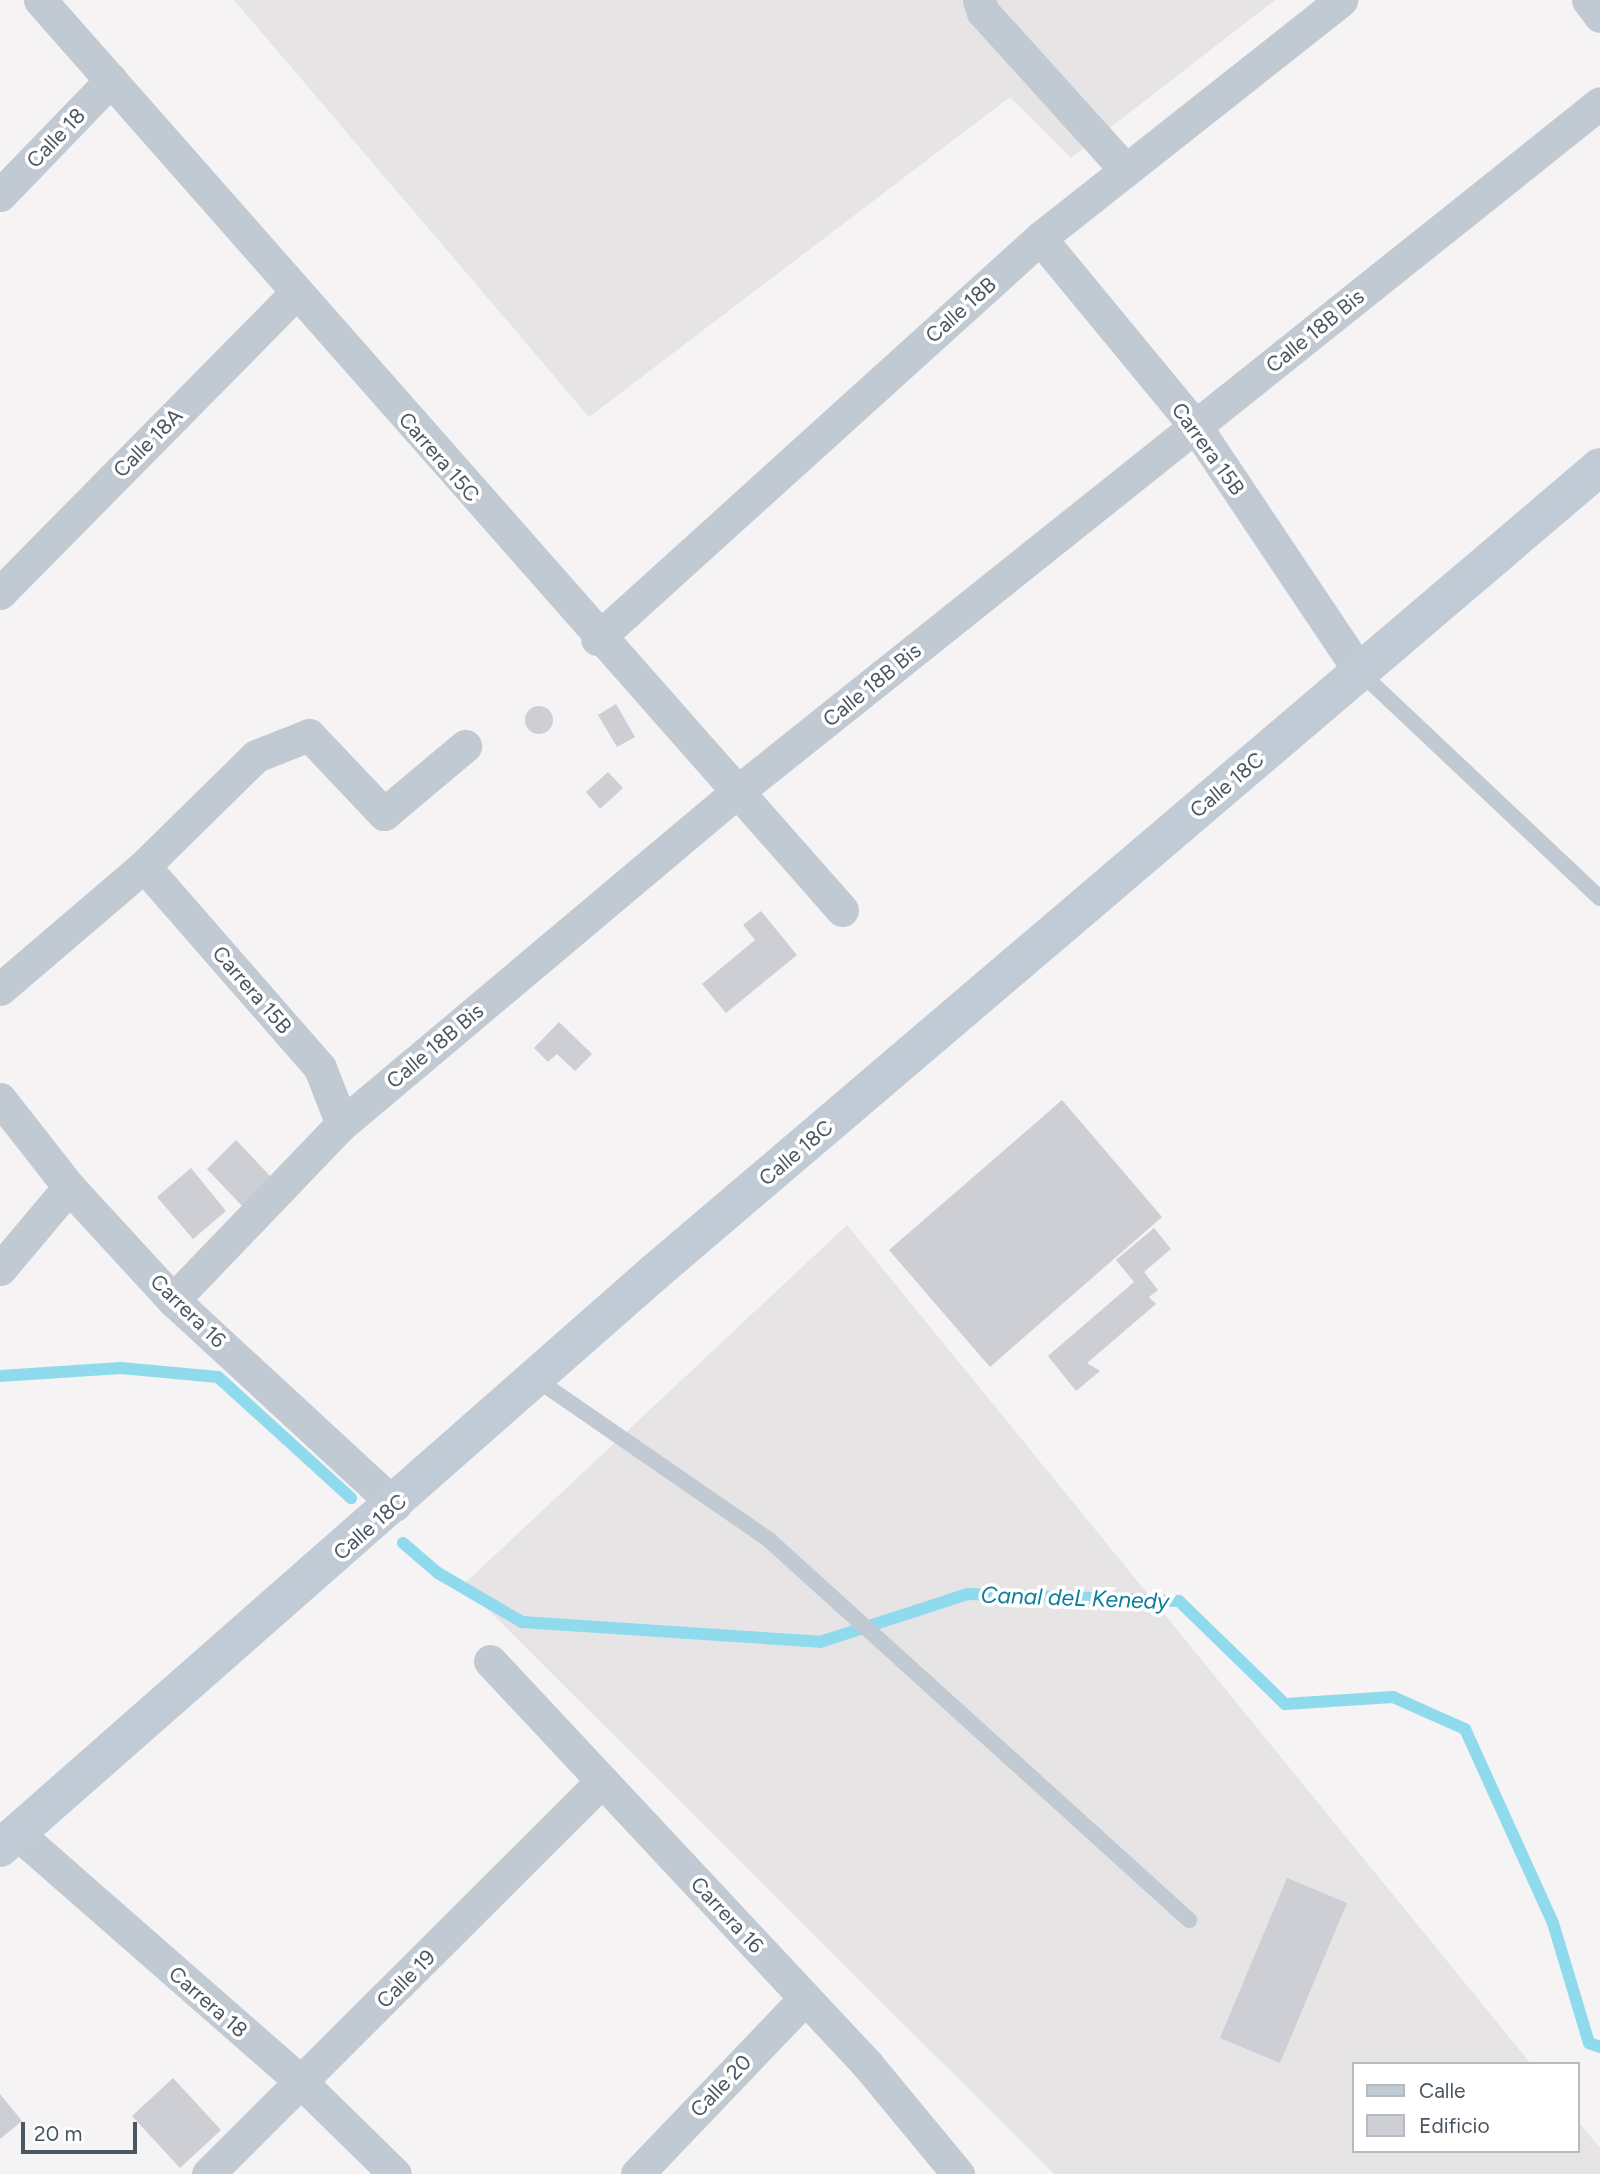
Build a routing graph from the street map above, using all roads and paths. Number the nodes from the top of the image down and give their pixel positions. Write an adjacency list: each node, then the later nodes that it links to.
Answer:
1 (40, 0): 6 (street, Carrera 15C)
2 (979, 0): 8 (street)
3 (1341, 0): 8 (street, Calle 18B)
4 (1588, 0): 5 (street)
5 (1600, 16)
6 (111, 80): 9 (street, Calle 18); 11 (street, Carrera 15C)
7 (1600, 103): 12 (street, Calle 18B Bis)
8 (1126, 170): 10 (street, Calle 18B)
9 (0, 195)
10 (1040, 238): 12 (street, Carrera 15B); 15 (street, Calle 18B)
11 (296, 293): 14 (street, Calle 18A); 15 (street, Carrera 15C)
12 (1196, 427): 16 (street, Carrera 15B); 18 (street, Calle 18B Bis)
13 (1600, 467): 16 (main road, Calle 18C)
14 (0, 593)
15 (597, 639): 18 (street, Carrera 15C)
16 (1360, 672): 20 (lane); 28 (main road, Calle 18C)
17 (465, 746): 19 (street)
18 (737, 792): 21 (street, Carrera 15C); 24 (street, Calle 18B Bis)
19 (144, 866): 22 (street); 24 (street, Carrera 15B)
20 (1600, 898)
21 (842, 910)
22 (0, 989)
23 (0, 1099): 25 (street, Carrera 16)
24 (342, 1124): 27 (street, Calle 18B Bis)
25 (69, 1187): 26 (street); 27 (street, Carrera 16)
26 (0, 1269)
27 (173, 1300): 29 (street, Carrera 16)
28 (536, 1379): 29 (main road, Calle 18C); 33 (lane)
29 (395, 1505): 32 (main road, Calle 18C)
30 (490, 1661): 31 (street, Carrera 16)
31 (602, 1781): 34 (street, Carrera 16); 35 (street, Calle 19)
32 (9, 1841): 35 (street, Carrera 18)
33 (1189, 1920)
34 (805, 1998): 38 (street, Calle 20); 39 (street, Carrera 16)
35 (302, 2083): 36 (street, Calle 19); 37 (street, Carrera 18)
36 (208, 2174)
37 (395, 2174)
38 (637, 2174)
39 (958, 2174)

